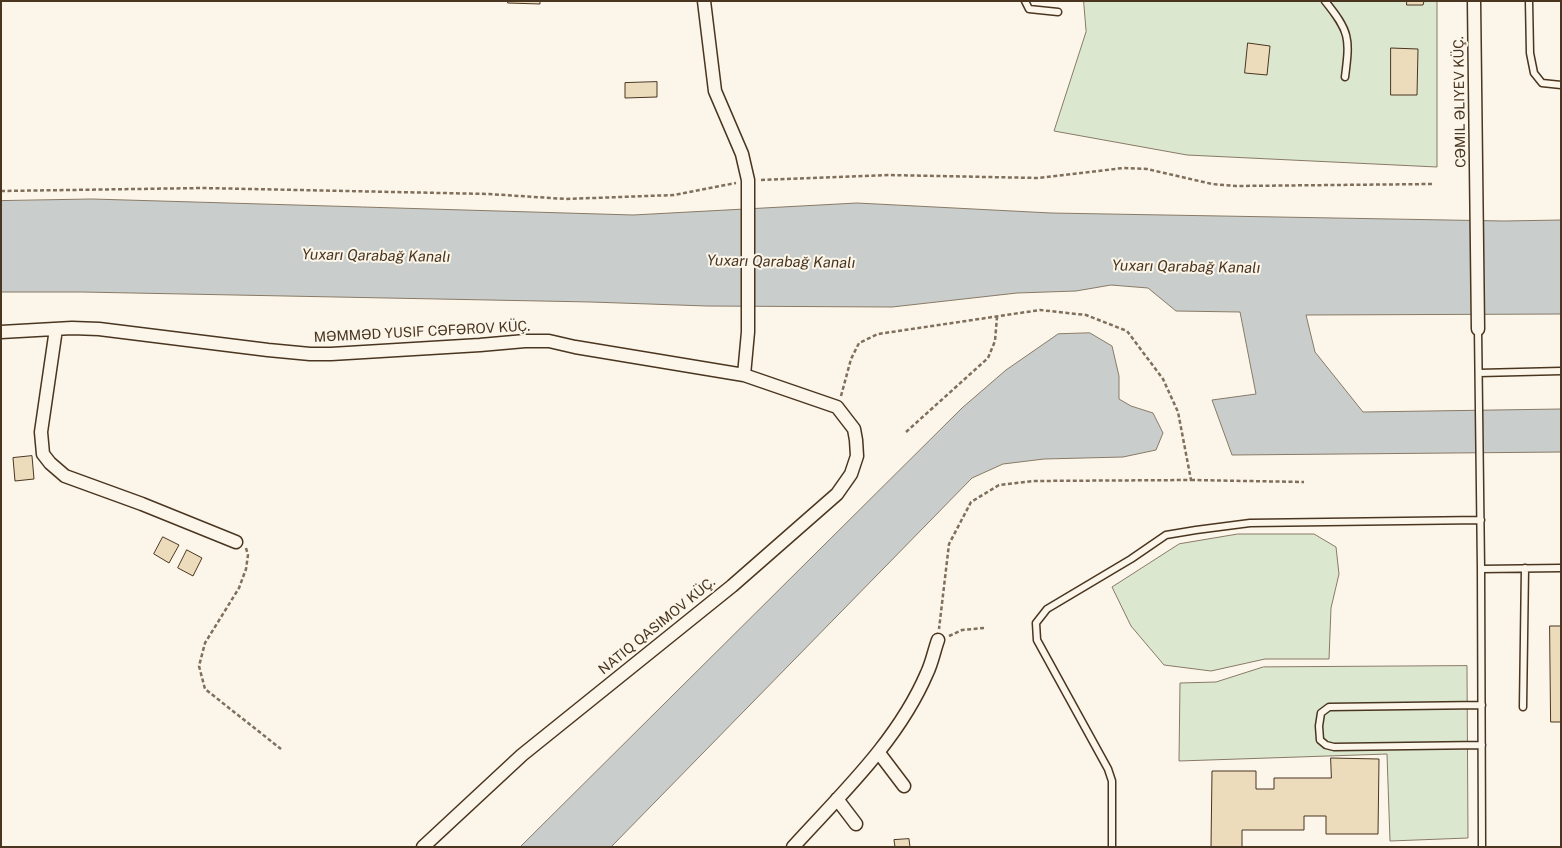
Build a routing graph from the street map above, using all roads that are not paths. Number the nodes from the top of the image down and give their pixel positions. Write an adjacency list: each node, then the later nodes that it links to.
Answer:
1 (704, 1): 14 (street)
2 (1025, 1): 6 (lane)
3 (1325, 1): 7 (lane)
4 (1474, 1): 10 (street, CƏMIL ƏLIYEV KÜÇ.)
5 (1529, 1): 8 (lane)
6 (1058, 12)
7 (1345, 77)
8 (1561, 85)
9 (56, 329): 11 (street, MƏMMƏD YUSIF CƏFƏROV KÜÇ.); 14 (street, MƏMMƏD YUSIF CƏFƏROV KÜÇ.); 16 (street)
10 (1478, 329): 13 (lane)
11 (1, 332)
12 (1561, 371): 13 (lane)
13 (1479, 374): 15 (lane)
14 (744, 375): 28 (street, MƏMMƏD YUSIF CƏFƏROV KÜÇ.)
15 (1481, 520): 19 (lane); 30 (lane)
16 (236, 542)
17 (1525, 568): 18 (lane); 19 (lane); 22 (lane)
18 (1561, 568)
19 (1482, 569): 21 (lane)
20 (938, 640): 24 (street)
21 (1482, 705): 23 (lane); 23 (lane)
22 (1523, 707)
23 (1482, 745): 31 (lane)
24 (879, 753): 25 (street); 26 (street)
25 (904, 786)
26 (837, 798): 27 (street); 29 (street)
27 (856, 824)
28 (424, 847)
29 (793, 847)
30 (1112, 847)
31 (1482, 847)

